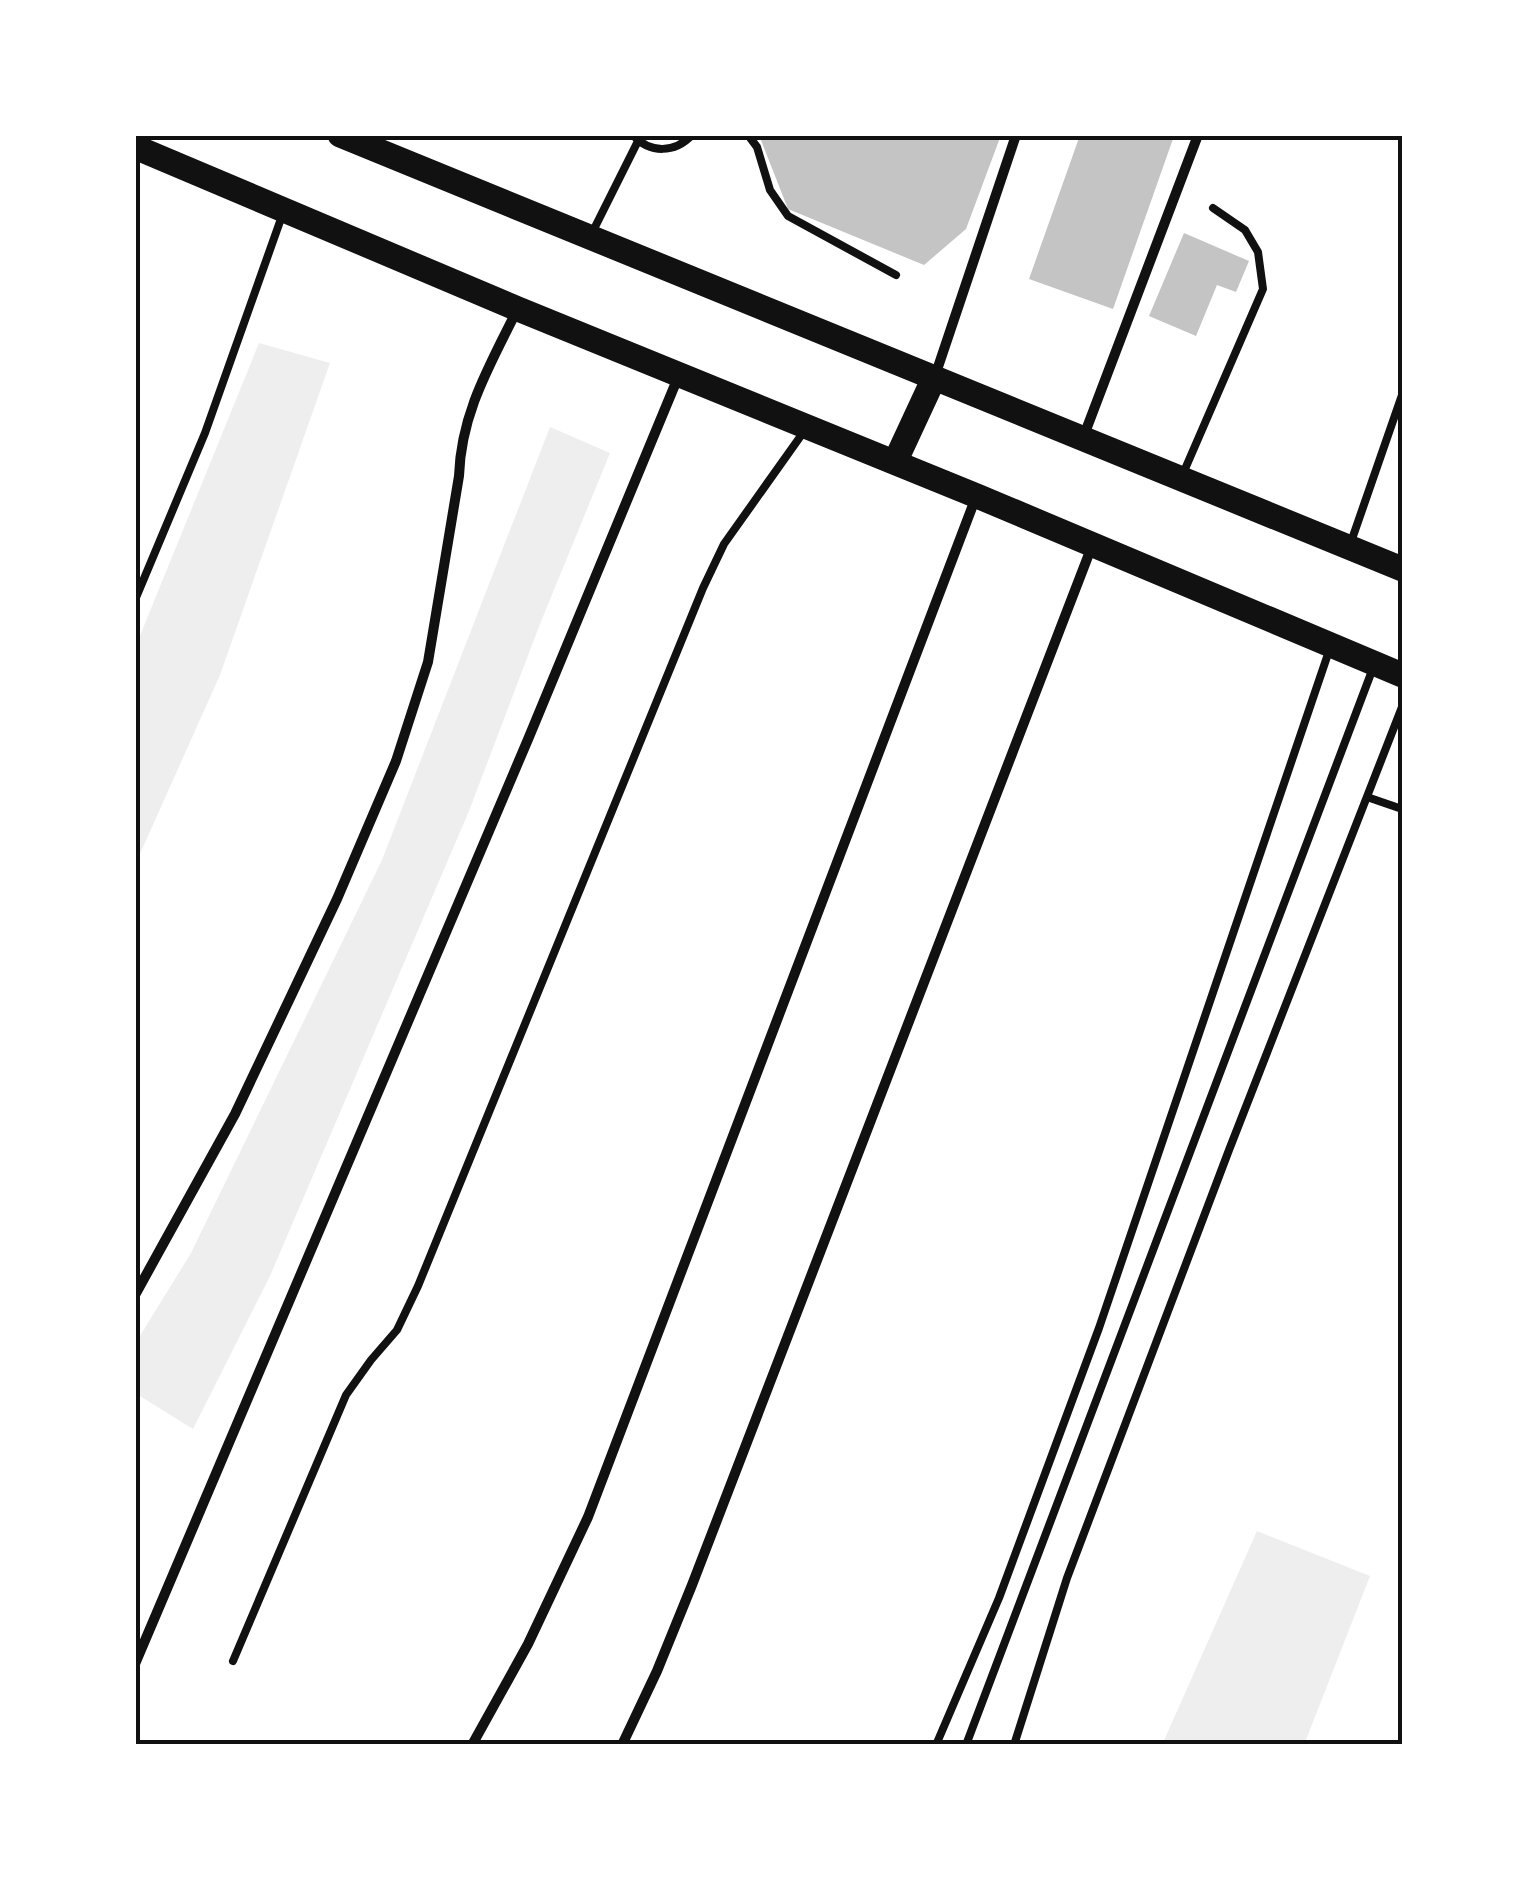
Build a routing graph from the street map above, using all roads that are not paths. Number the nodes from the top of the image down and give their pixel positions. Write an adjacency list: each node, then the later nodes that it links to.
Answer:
1 (340, 135): 10 (main road)
2 (692, 135): 6 (lane)
3 (748, 135): 11 (lane)
4 (1016, 135): 14 (street)
5 (1198, 135): 17 (street)
6 (636, 138): 10 (lane)
7 (135, 147): 9 (main road)
8 (1213, 208): 19 (lane)
9 (284, 209): 12 (main road); 24 (lane)
10 (590, 236): 14 (main road)
11 (896, 276)
12 (518, 309): 13 (main road); 31 (street)
13 (679, 374): 16 (main road); 33 (street)
14 (934, 378): 17 (main road); 18 (main road)
15 (1402, 395): 22 (lane)
16 (808, 426): 18 (main road); 32 (lane)
17 (1082, 439): 19 (main road)
18 (895, 462): 20 (main road)
19 (1181, 479): 22 (main road)
20 (976, 496): 21 (main road); 34 (street)
21 (1092, 545): 25 (main road); 35 (street)
22 (1349, 548): 23 (main road)
23 (1402, 569)
24 (135, 600)
25 (1331, 646): 26 (main road); 36 (lane)
26 (1375, 664): 27 (main road); 37 (lane)
27 (1402, 675)
28 (1402, 707): 29 (lane)
29 (1367, 797): 30 (lane); 38 (lane)
30 (1402, 809)
31 (135, 1296)
32 (232, 1661)
33 (135, 1664)
34 (472, 1745)
35 (622, 1745)
36 (936, 1745)
37 (966, 1745)
38 (1014, 1745)

